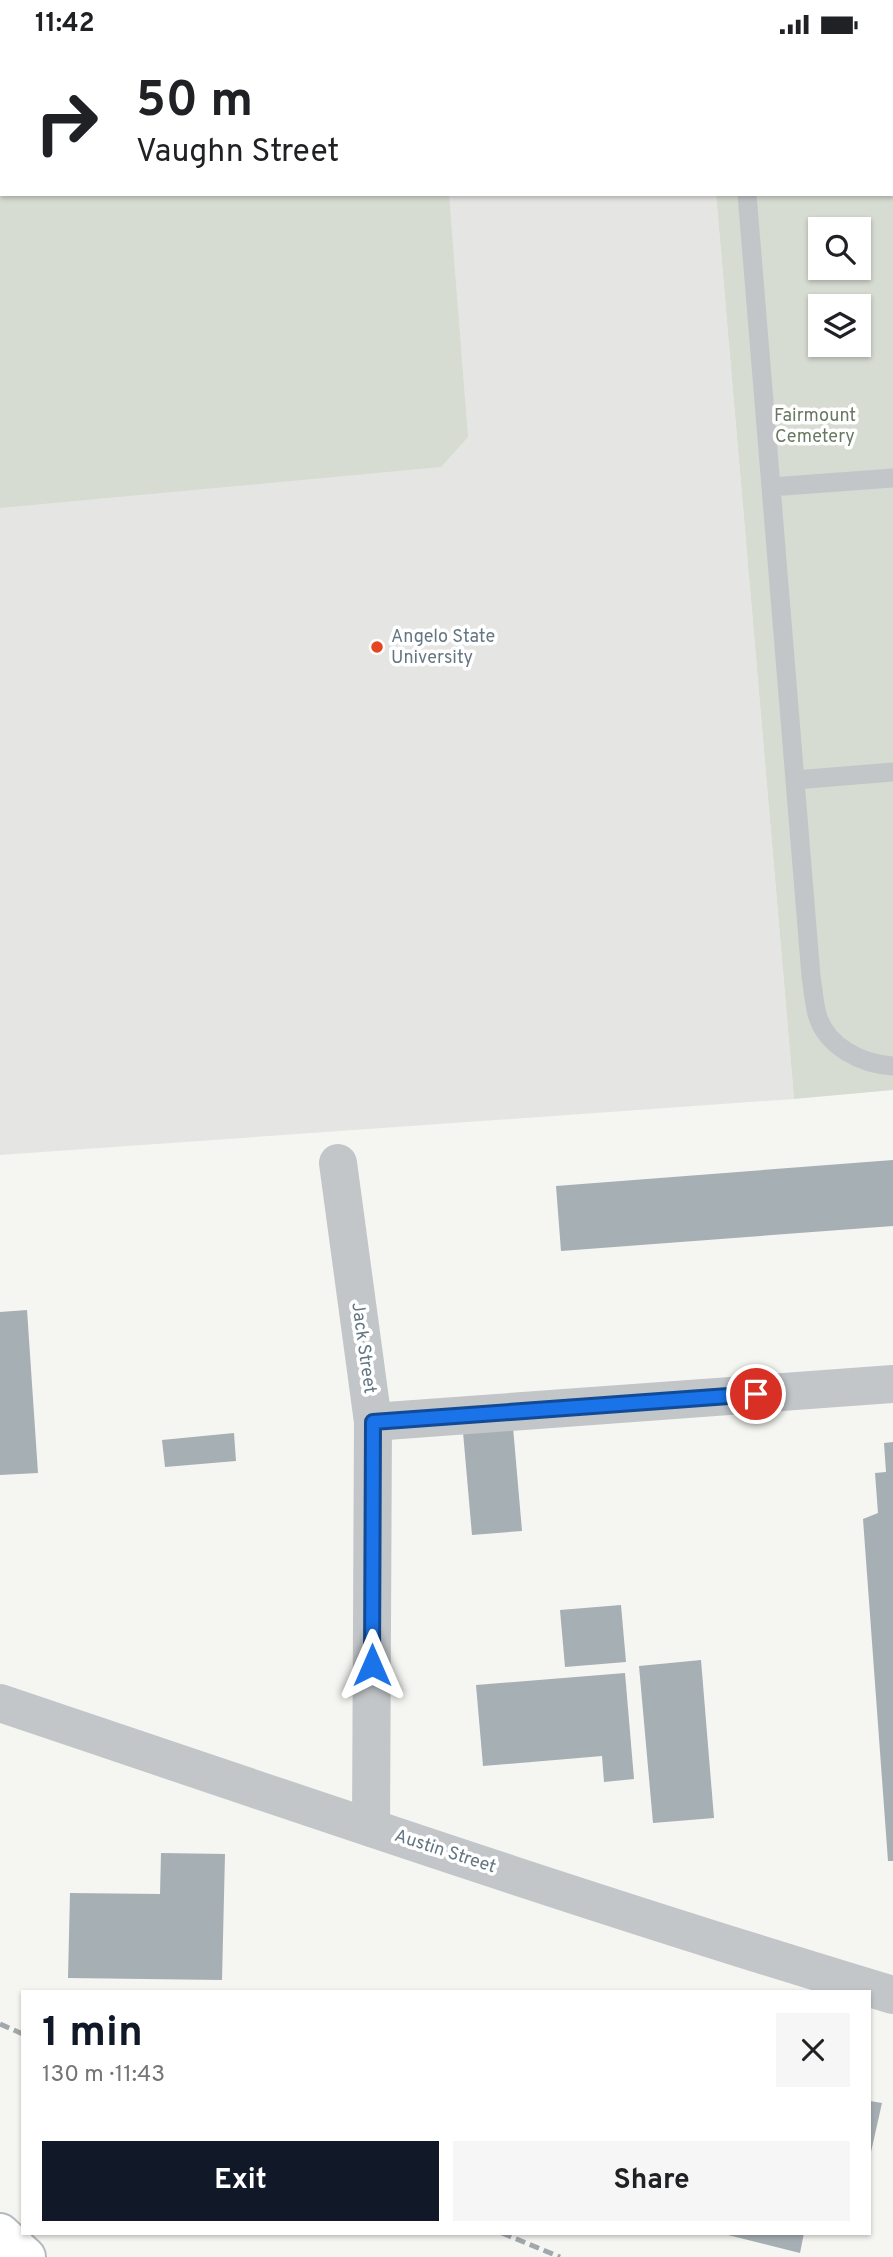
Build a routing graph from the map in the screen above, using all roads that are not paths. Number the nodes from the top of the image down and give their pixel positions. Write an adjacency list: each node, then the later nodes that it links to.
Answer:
1 (747, 196): 3 (lane)
2 (893, 478): 3 (lane)
3 (771, 487): 5 (lane)
4 (893, 772): 5 (lane)
5 (794, 780): 6 (lane)
6 (893, 1066)
7 (338, 1163): 9 (street, Jack Street)
8 (893, 1384): 9 (street)
9 (373, 1422): 11 (street, Jack Street)
10 (0, 1703): 11 (street, Austin Street)
11 (371, 1828): 12 (street, Austin Street)
12 (893, 1995)
13 (0, 2232): 14 (main road)
14 (26, 2257)

